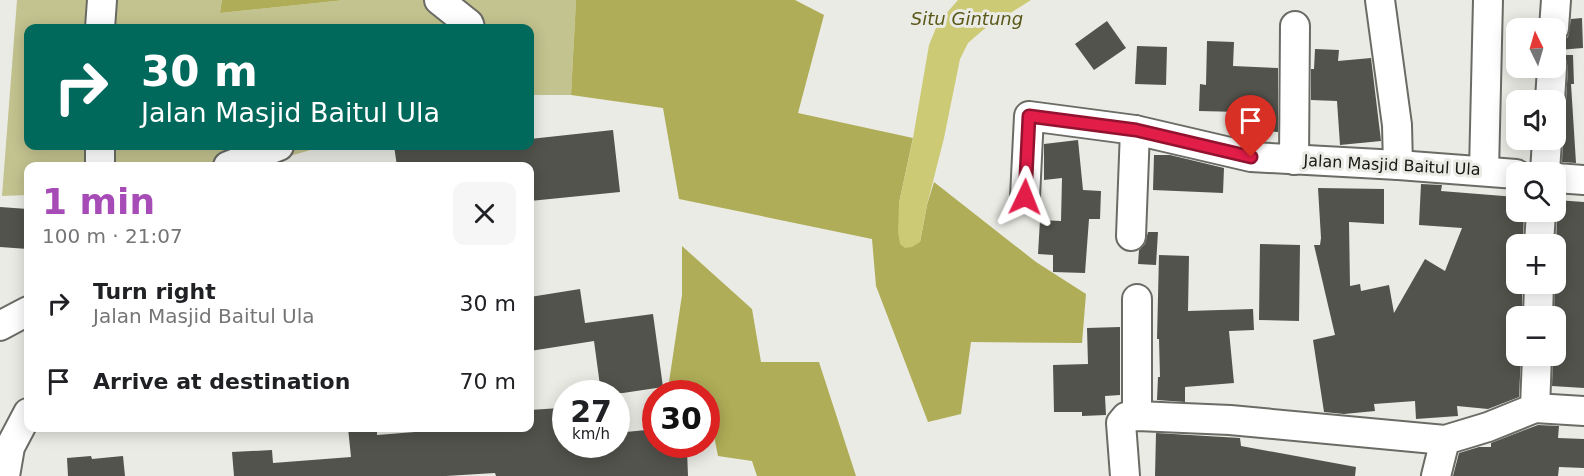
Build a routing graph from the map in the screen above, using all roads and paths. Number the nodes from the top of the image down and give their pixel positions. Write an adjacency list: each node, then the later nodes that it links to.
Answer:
1 (102, 0): 7 (street)
2 (439, 0): 8 (street)
3 (1380, 0): 14 (street)
4 (1488, 0): 15 (street)
5 (1556, 0): 6 (street)
6 (1555, 18)
7 (100, 24)
8 (469, 24)
9 (1295, 26): 12 (street)
10 (1136, 130): 12 (street, Jalan Masjid Baitul Ula); 19 (street, Jalan Masjid Baitul Ula); 20 (street)
11 (269, 150): 13 (street)
12 (1294, 159): 14 (street, Jalan Masjid Baitul Ula)
13 (238, 162)
14 (1398, 165): 15 (street, Jalan Masjid Baitul Ula)
15 (1484, 171): 16 (street, Jalan Masjid Baitul Ula)
16 (1506, 173)
17 (1566, 179): 18 (street)
18 (1584, 180)
19 (1025, 197)
20 (1131, 236)
21 (1137, 298): 27 (street)
22 (24, 313): 23 (street)
23 (0, 326)
24 (1537, 366): 25 (street)
25 (1535, 408): 26 (street); 29 (street)
26 (1584, 411)
27 (1137, 416): 29 (street); 31 (street)
28 (24, 421): 30 (street)
29 (1445, 440): 32 (street)
30 (5, 476)
31 (1125, 476)
32 (1436, 476)

